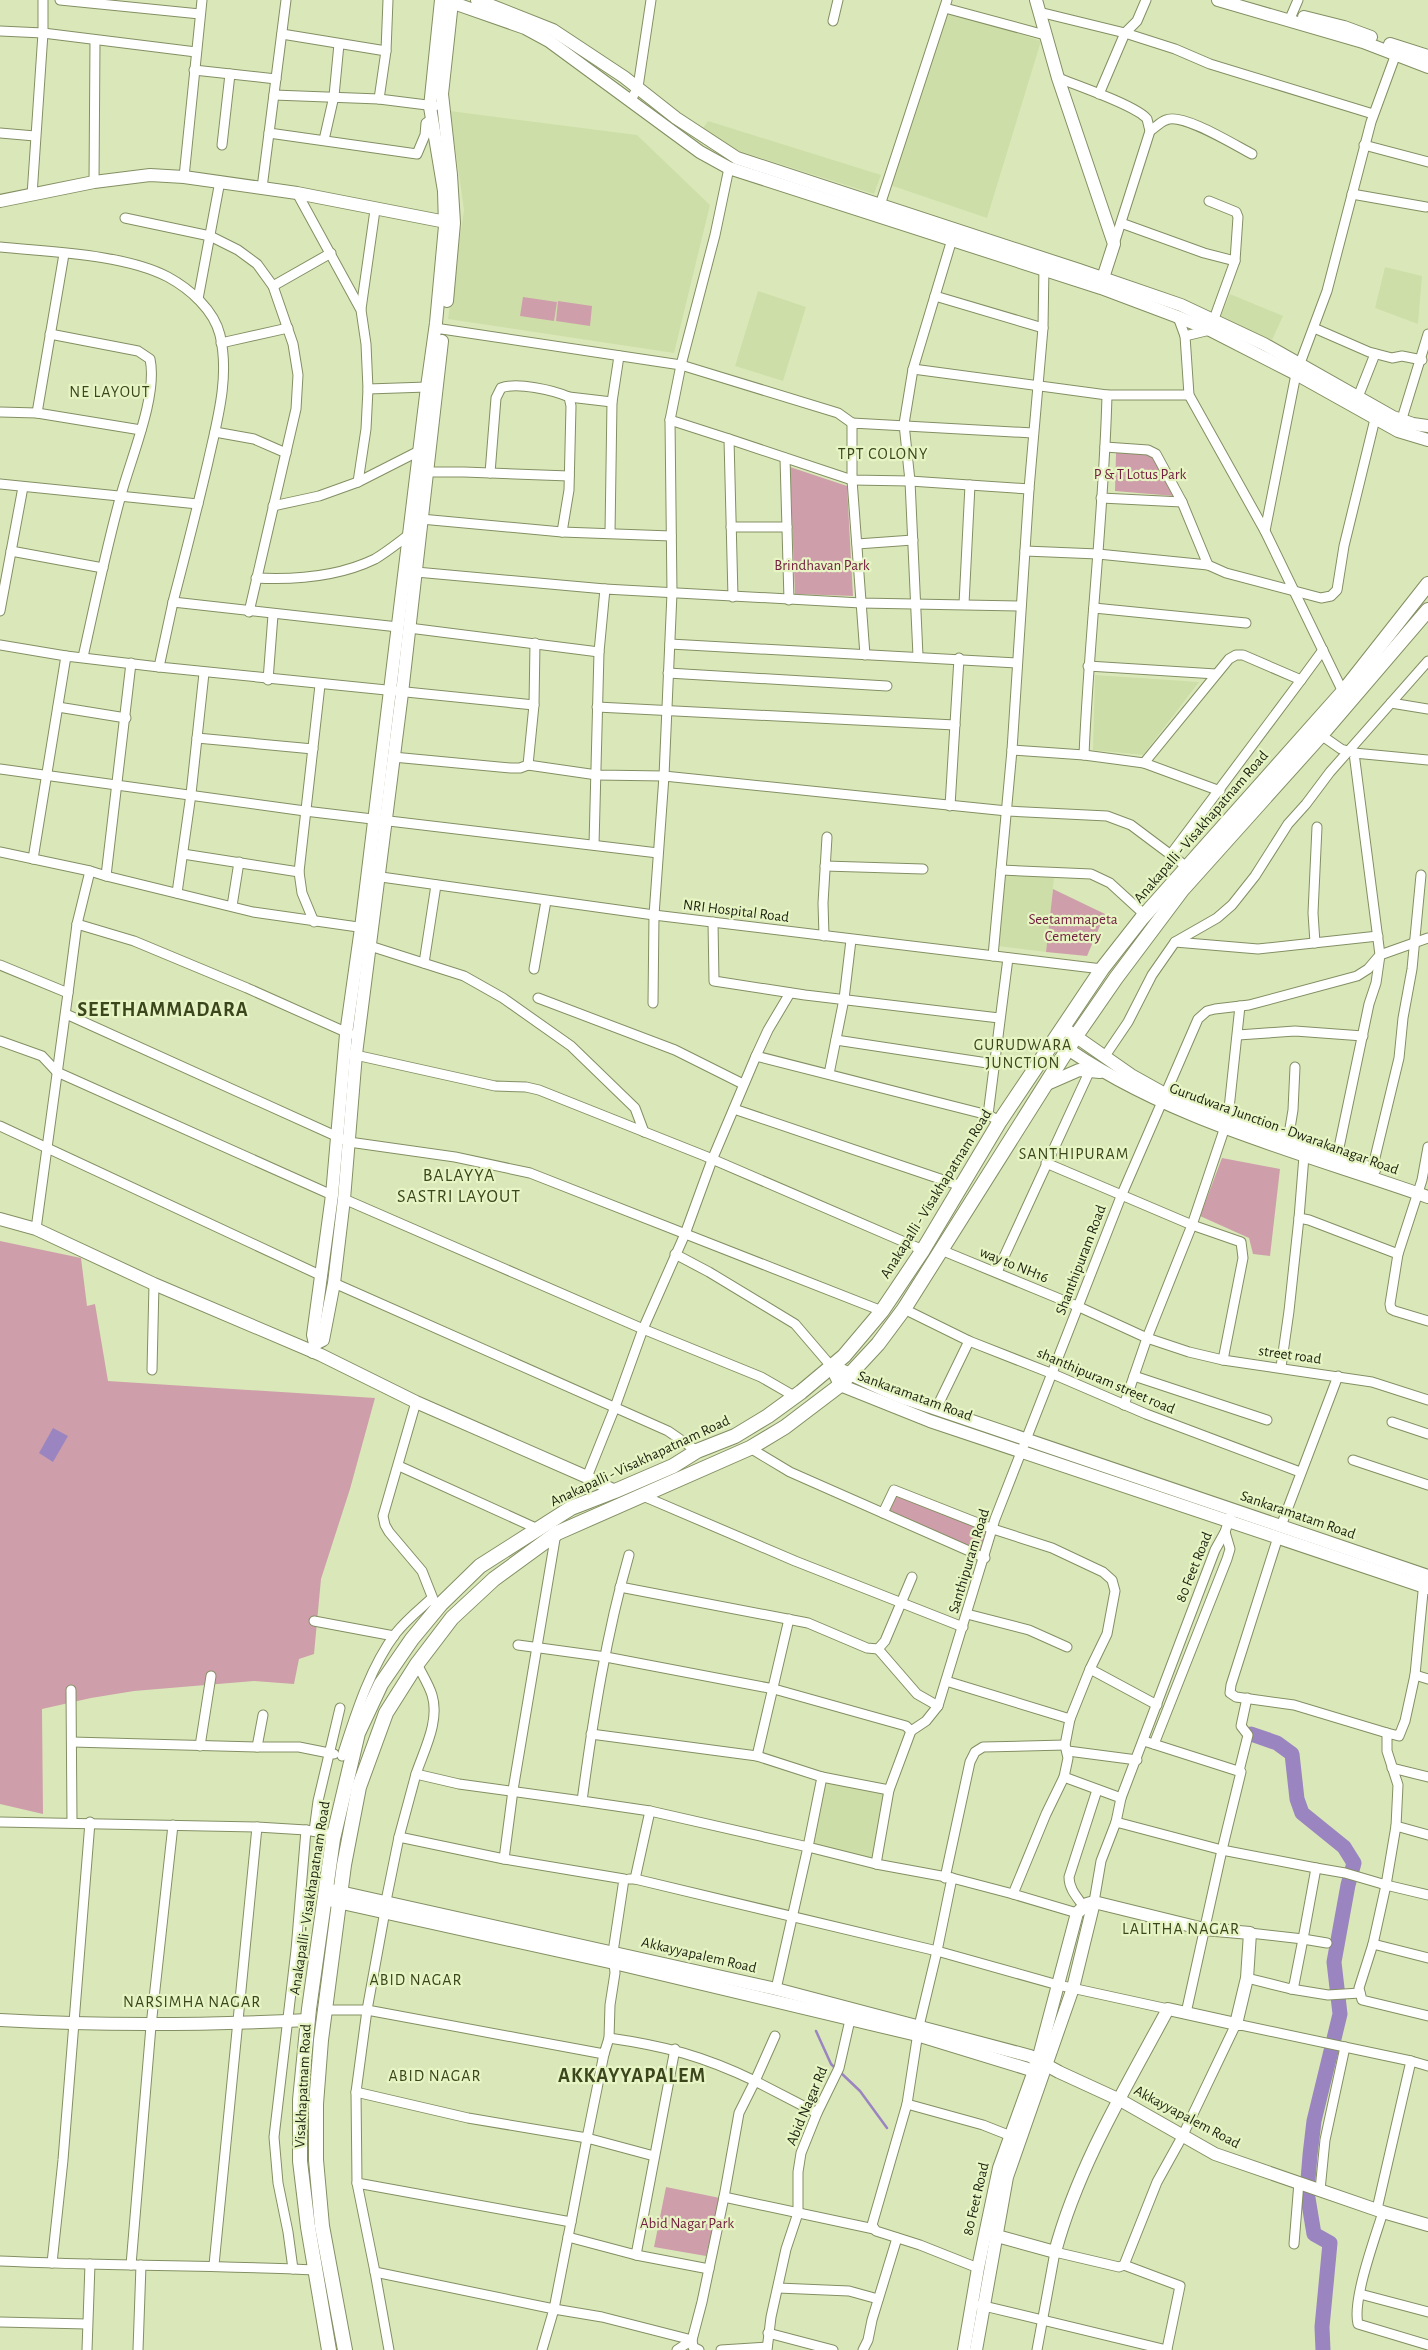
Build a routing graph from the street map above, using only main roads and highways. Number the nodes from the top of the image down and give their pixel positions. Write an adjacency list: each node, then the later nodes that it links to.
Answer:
1 (477, 0): 12 (main road)
2 (1218, 0): 6 (main road)
3 (1249, 0): 6 (main road)
4 (446, 1): 11 (main road); 12 (main road)
5 (1037, 6): 14 (main road)
6 (1291, 17): 7 (main road)
7 (1397, 51): 8 (main road); 9 (main road)
8 (1428, 56)
9 (1428, 67)
10 (0, 201): 11 (main road)
11 (449, 222): 16 (main road)
12 (954, 234): 13 (main road)
13 (1044, 264): 14 (main road); 15 (main road)
14 (1103, 278): 15 (main road)
15 (1212, 326): 17 (main road)
16 (439, 329): 23 (main road); 23 (main road)
17 (1299, 369): 18 (main road); 18 (main road)
18 (1400, 426): 19 (main road); 20 (main road)
19 (1428, 426)
20 (1428, 440)
21 (1428, 584): 27 (main road, Anakapalli - Visakhapatnam Road)
22 (1428, 610): 29 (main road, Anakapalli - Visakhapatnam Road)
23 (404, 627): 24 (main road)
24 (396, 693): 25 (main road); 25 (main road)
25 (380, 819): 26 (main road)
26 (367, 929): 28 (main road); 28 (main road)
27 (1063, 1028): 29 (main road, Gurudwara Junction - Dwarakanagar Road); 30 (main road, Anakapalli - Visakhapatnam Road)
28 (352, 1034): 32 (main road)
29 (1076, 1037): 31 (main road, Visakhapatnam Road); 35 (main road, Gurudwara Junction - Dwarakanagar Road)
30 (1055, 1040): 31 (main road); 41 (main road, Anakapalli - Visakhapatnam Road)
31 (1068, 1049): 33 (main road); 34 (main road, Visakhapatnam Road)
32 (350, 1054): 38 (main road); 38 (main road)
33 (1091, 1067): 34 (main road); 35 (main road, Gurudwara Junction - Dwarakanagar Road)
34 (1047, 1084): 42 (main road, Visakhapatnam Road)
35 (1163, 1098): 36 (main road, Gurudwara Junction - Dwarakanagar Road)
36 (1227, 1122): 37 (main road, Gurudwara Junction - Dwarakanagar Road); 37 (main road, Gurudwara Junction - Dwarakanagar Road)
37 (1423, 1191)
38 (338, 1197): 40 (main road); 40 (main road)
39 (0, 1219): 40 (main road)
40 (314, 1348): 45 (main road)
41 (831, 1366): 42 (main road, Sankaramatam Road); 43 (main road, Sankaramatam Road); 45 (main road, Anakapalli - Visakhapatnam Road)
42 (850, 1373): 43 (main road, Visakhapatnam Road); 44 (main road, Sankaramatam Road)
43 (840, 1385): 44 (main road, Sankaramatam Road); 48 (main road, Visakhapatnam Road)
44 (1024, 1444): 46 (main road, Sankaramatam Road)
45 (615, 1492): 47 (main road, Anakapalli - Visakhapatnam Road)
46 (1427, 1582)
47 (325, 1894): 48 (main road, Akkayyapalem Road); 52 (main road, Anakapalli - Visakhapatnam Road)
48 (340, 1896): 50 (main road, Akkayyapalem Road); 60 (main road, Visakhapatnam Road)
49 (1085, 1907): 54 (main road); 54 (main road); 55 (main road)
50 (614, 1958): 53 (main road); 53 (main road, Akkayyapalem Road)
51 (0, 2020): 52 (main road)
52 (308, 2020): 61 (main road, Anakapalli - Visakhapatnam Road)
53 (918, 2031): 54 (main road, Akkayyapalem Road)
54 (1045, 2067): 55 (main road, Akkayyapalem Road); 56 (main road, 80 Feet Road)
55 (1120, 2100): 57 (main road, Akkayyapalem Road); 58 (main road)
56 (1016, 2138): 58 (main road, 80 Feet Road); 59 (main road, 80 Feet Road)
57 (1428, 2225)
58 (997, 2236): 59 (main road, 80 Feet Road)
59 (978, 2305): 62 (main road, 80 Feet Road); 63 (main road, 80 Feet Road)
60 (345, 2347)
61 (329, 2350)
62 (964, 2350)
63 (976, 2350)

